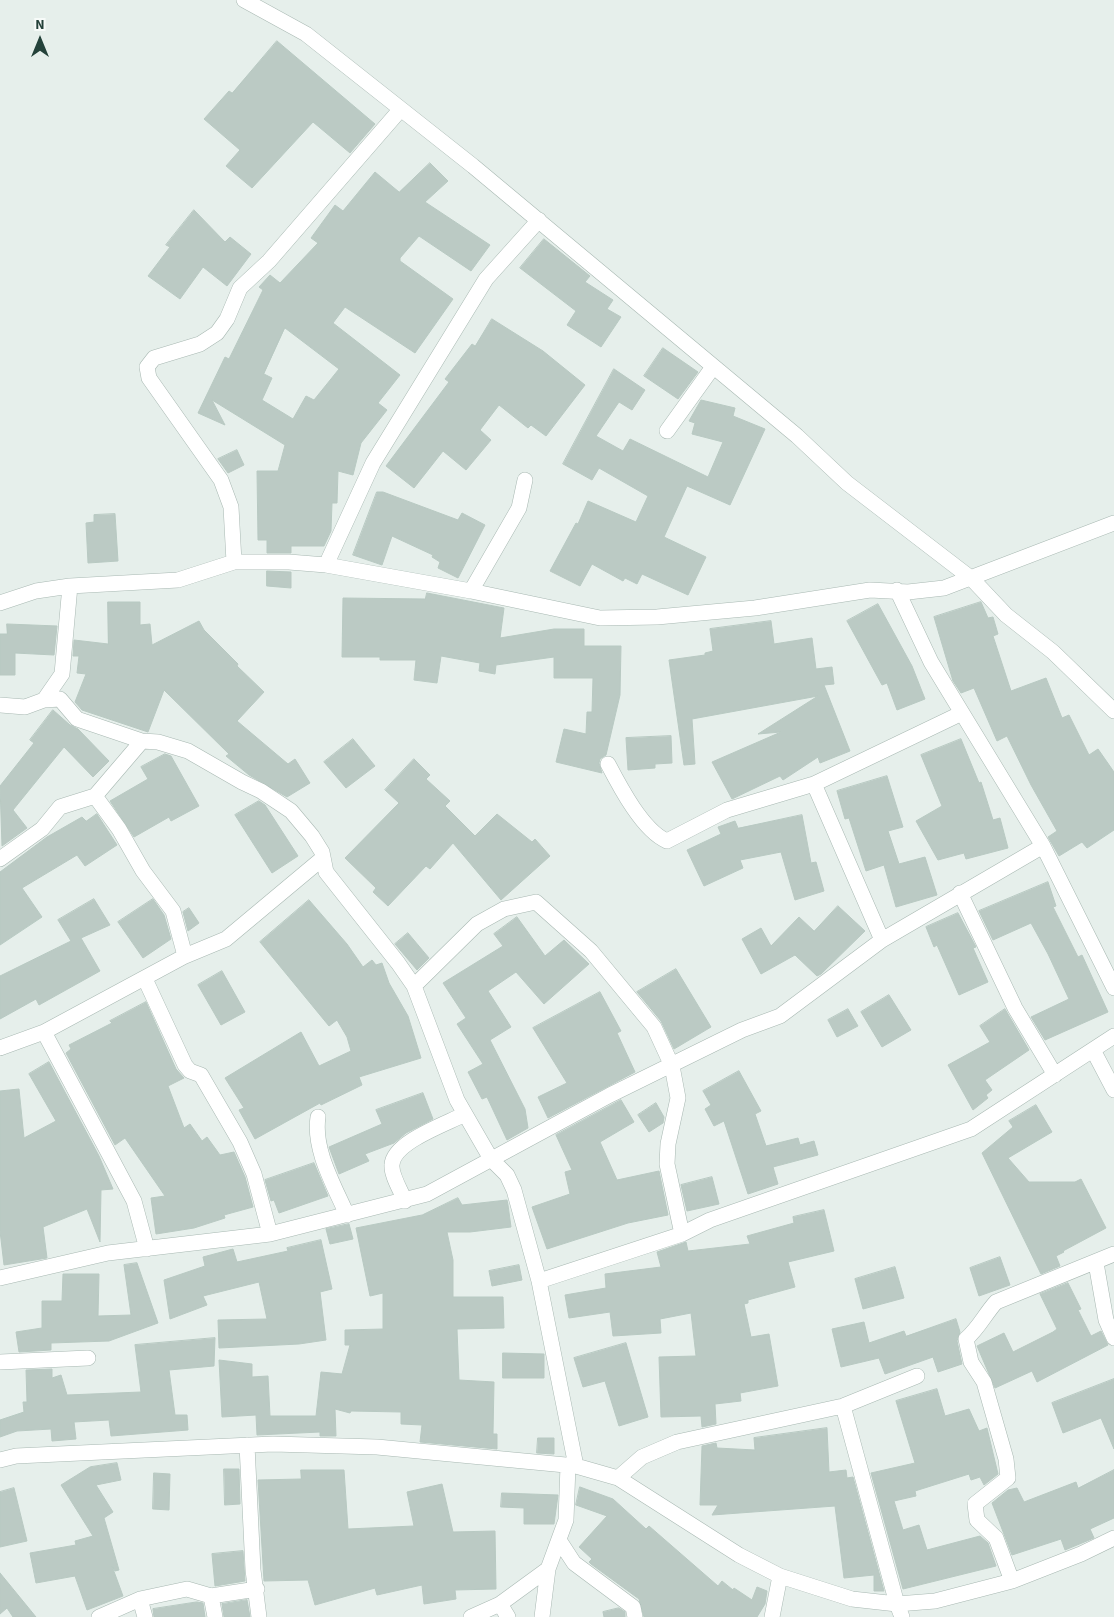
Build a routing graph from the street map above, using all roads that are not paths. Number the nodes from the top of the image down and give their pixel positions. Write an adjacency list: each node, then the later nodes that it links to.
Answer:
1 (244, 0): 2 (street)
2 (400, 110): 3 (street); 9 (street)
3 (538, 220): 4 (street); 10 (street)
4 (713, 367): 5 (street); 8 (street)
5 (667, 431)
6 (525, 480): 15 (street)
7 (1114, 523): 11 (street)
8 (948, 560): 11 (street); 13 (street)
9 (234, 562): 10 (street); 12 (street)
10 (326, 565): 15 (street)
11 (972, 578): 13 (street); 19 (street)
12 (70, 586): 16 (street); 17 (street)
13 (944, 588): 14 (street)
14 (897, 590): 15 (street); 20 (street)
15 (471, 591)
16 (0, 603)
17 (44, 700): 18 (street); 21 (street)
18 (0, 704)
19 (1114, 711)
20 (962, 713): 23 (street); 25 (street)
21 (142, 741): 24 (street); 26 (street)
22 (608, 764): 23 (street)
23 (814, 784): 29 (street)
24 (95, 796): 27 (street); 30 (street)
25 (1044, 846): 28 (street); 33 (street)
26 (323, 858): 30 (street); 32 (street)
27 (0, 859)
28 (960, 893): 29 (street); 39 (street)
29 (882, 940): 38 (street)
30 (185, 956): 31 (street)
31 (145, 979): 34 (street); 46 (street)
32 (414, 986): 38 (street); 41 (street)
33 (1114, 988)
34 (44, 1032): 36 (street); 48 (street)
35 (1114, 1036): 37 (street)
36 (0, 1048)
37 (1093, 1050): 39 (street); 40 (street)
38 (672, 1066): 43 (street); 47 (street)
39 (1054, 1075): 47 (street)
40 (1114, 1090)
41 (465, 1114): 43 (street); 44 (street)
42 (318, 1116): 45 (street)
43 (491, 1158): 44 (street); 52 (street)
44 (405, 1201): 45 (street)
45 (347, 1215): 46 (street)
46 (270, 1234): 48 (street)
47 (682, 1234): 52 (street)
48 (147, 1249): 51 (street)
49 (1114, 1254): 50 (street)
50 (1096, 1263): 53 (street); 66 (street)
51 (0, 1278)
52 (539, 1281): 60 (street)
53 (1114, 1338)
54 (88, 1358): 55 (street)
55 (0, 1362)
56 (917, 1376): 57 (street)
57 (843, 1406): 61 (street); 70 (street)
58 (247, 1445): 59 (street); 60 (street); 67 (street)
59 (0, 1460)
60 (572, 1466): 61 (street); 63 (street)
61 (618, 1478): 65 (street)
62 (1114, 1538): 66 (street)
63 (559, 1540): 64 (street); 78 (street)
64 (548, 1569): 71 (street); 77 (street)
65 (780, 1576): 70 (street); 79 (street)
66 (1012, 1581): 70 (street)
67 (257, 1589): 68 (street); 75 (street)
68 (211, 1596): 69 (street); 74 (street)
69 (140, 1599): 72 (street); 73 (street)
70 (900, 1610)
71 (504, 1611): 76 (street)
72 (99, 1617)
73 (145, 1617)
74 (215, 1617)
75 (259, 1617)
76 (471, 1617)
77 (542, 1617)
78 (635, 1617)
79 (772, 1617)

